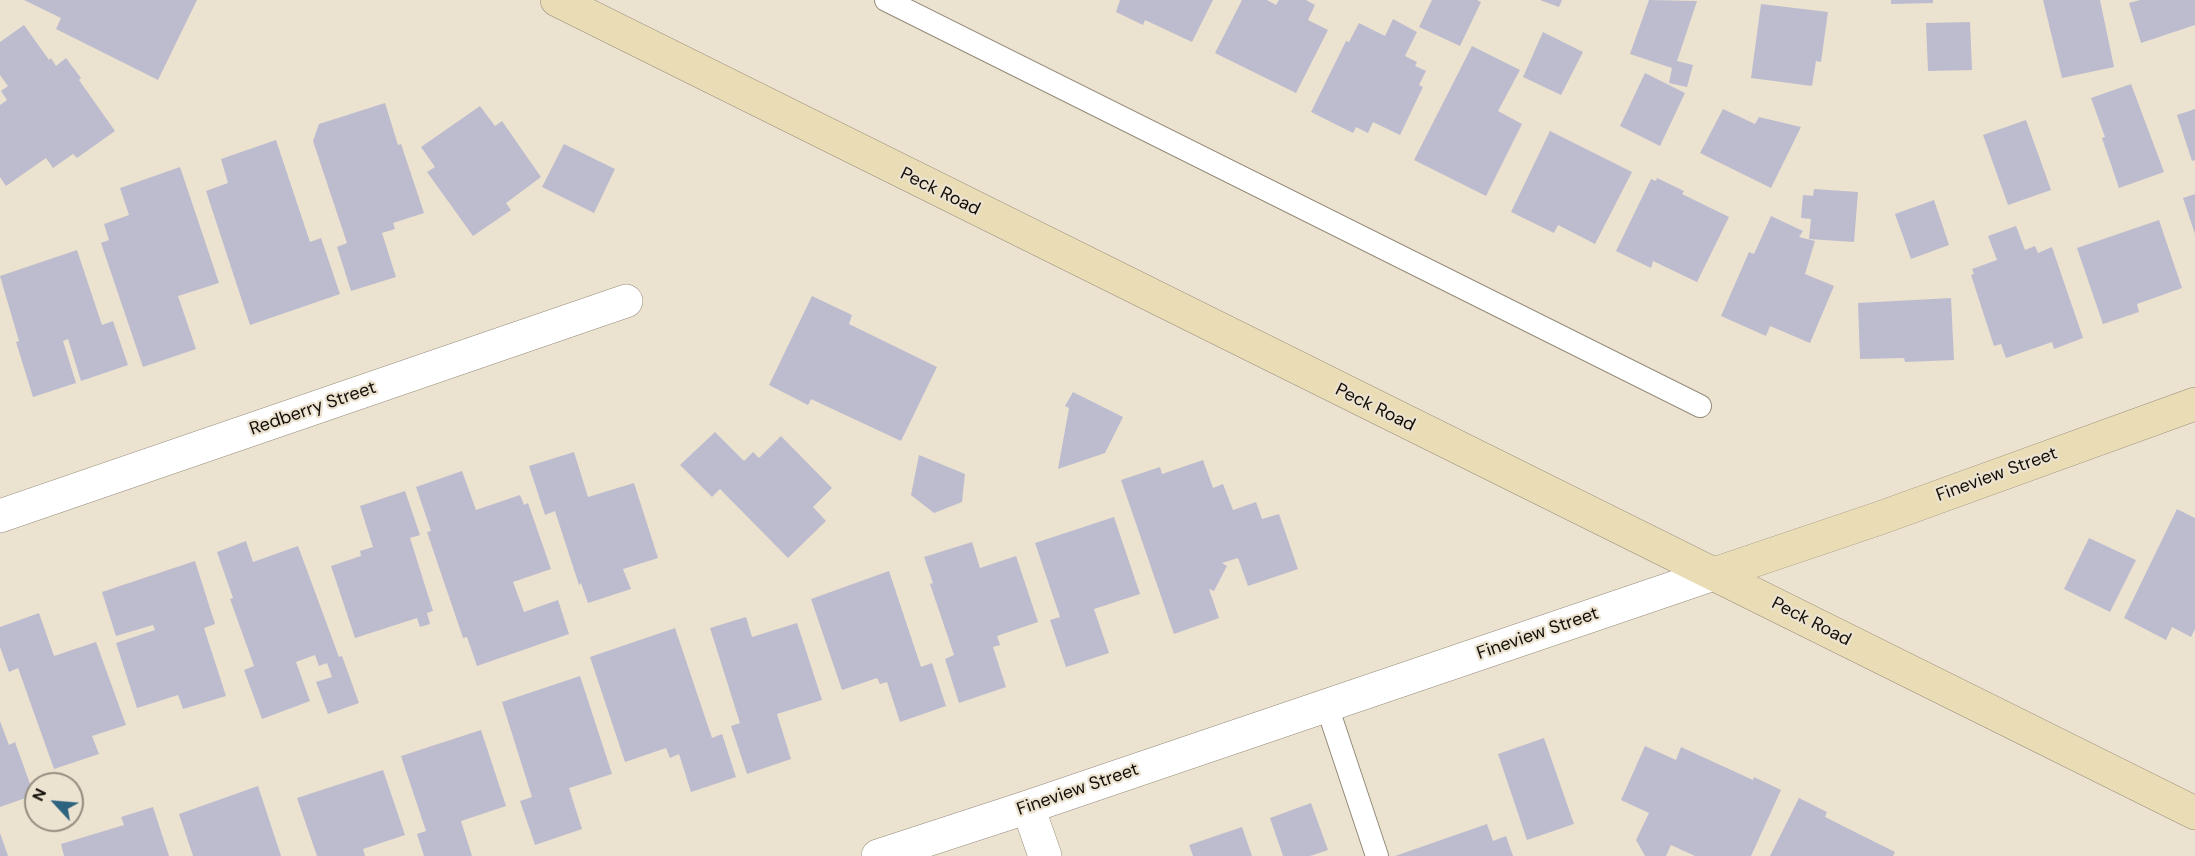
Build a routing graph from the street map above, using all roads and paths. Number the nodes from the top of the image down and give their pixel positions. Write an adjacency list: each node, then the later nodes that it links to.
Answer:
1 (557, 0): 7 (main road, Peck Road)
2 (886, 0): 5 (lane)
3 (626, 301): 6 (street, Redberry Street)
4 (2195, 404): 7 (main road, Fineview Street)
5 (1700, 406)
6 (0, 516)
7 (1714, 574): 8 (street, Fineview Street); 10 (main road, Peck Road)
8 (1327, 706): 9 (street, Fineview Street); 13 (lane)
9 (1028, 807): 11 (street, Fineview Street); 12 (street)
10 (2195, 813)
11 (878, 856)
12 (1045, 856)
13 (1377, 856)

